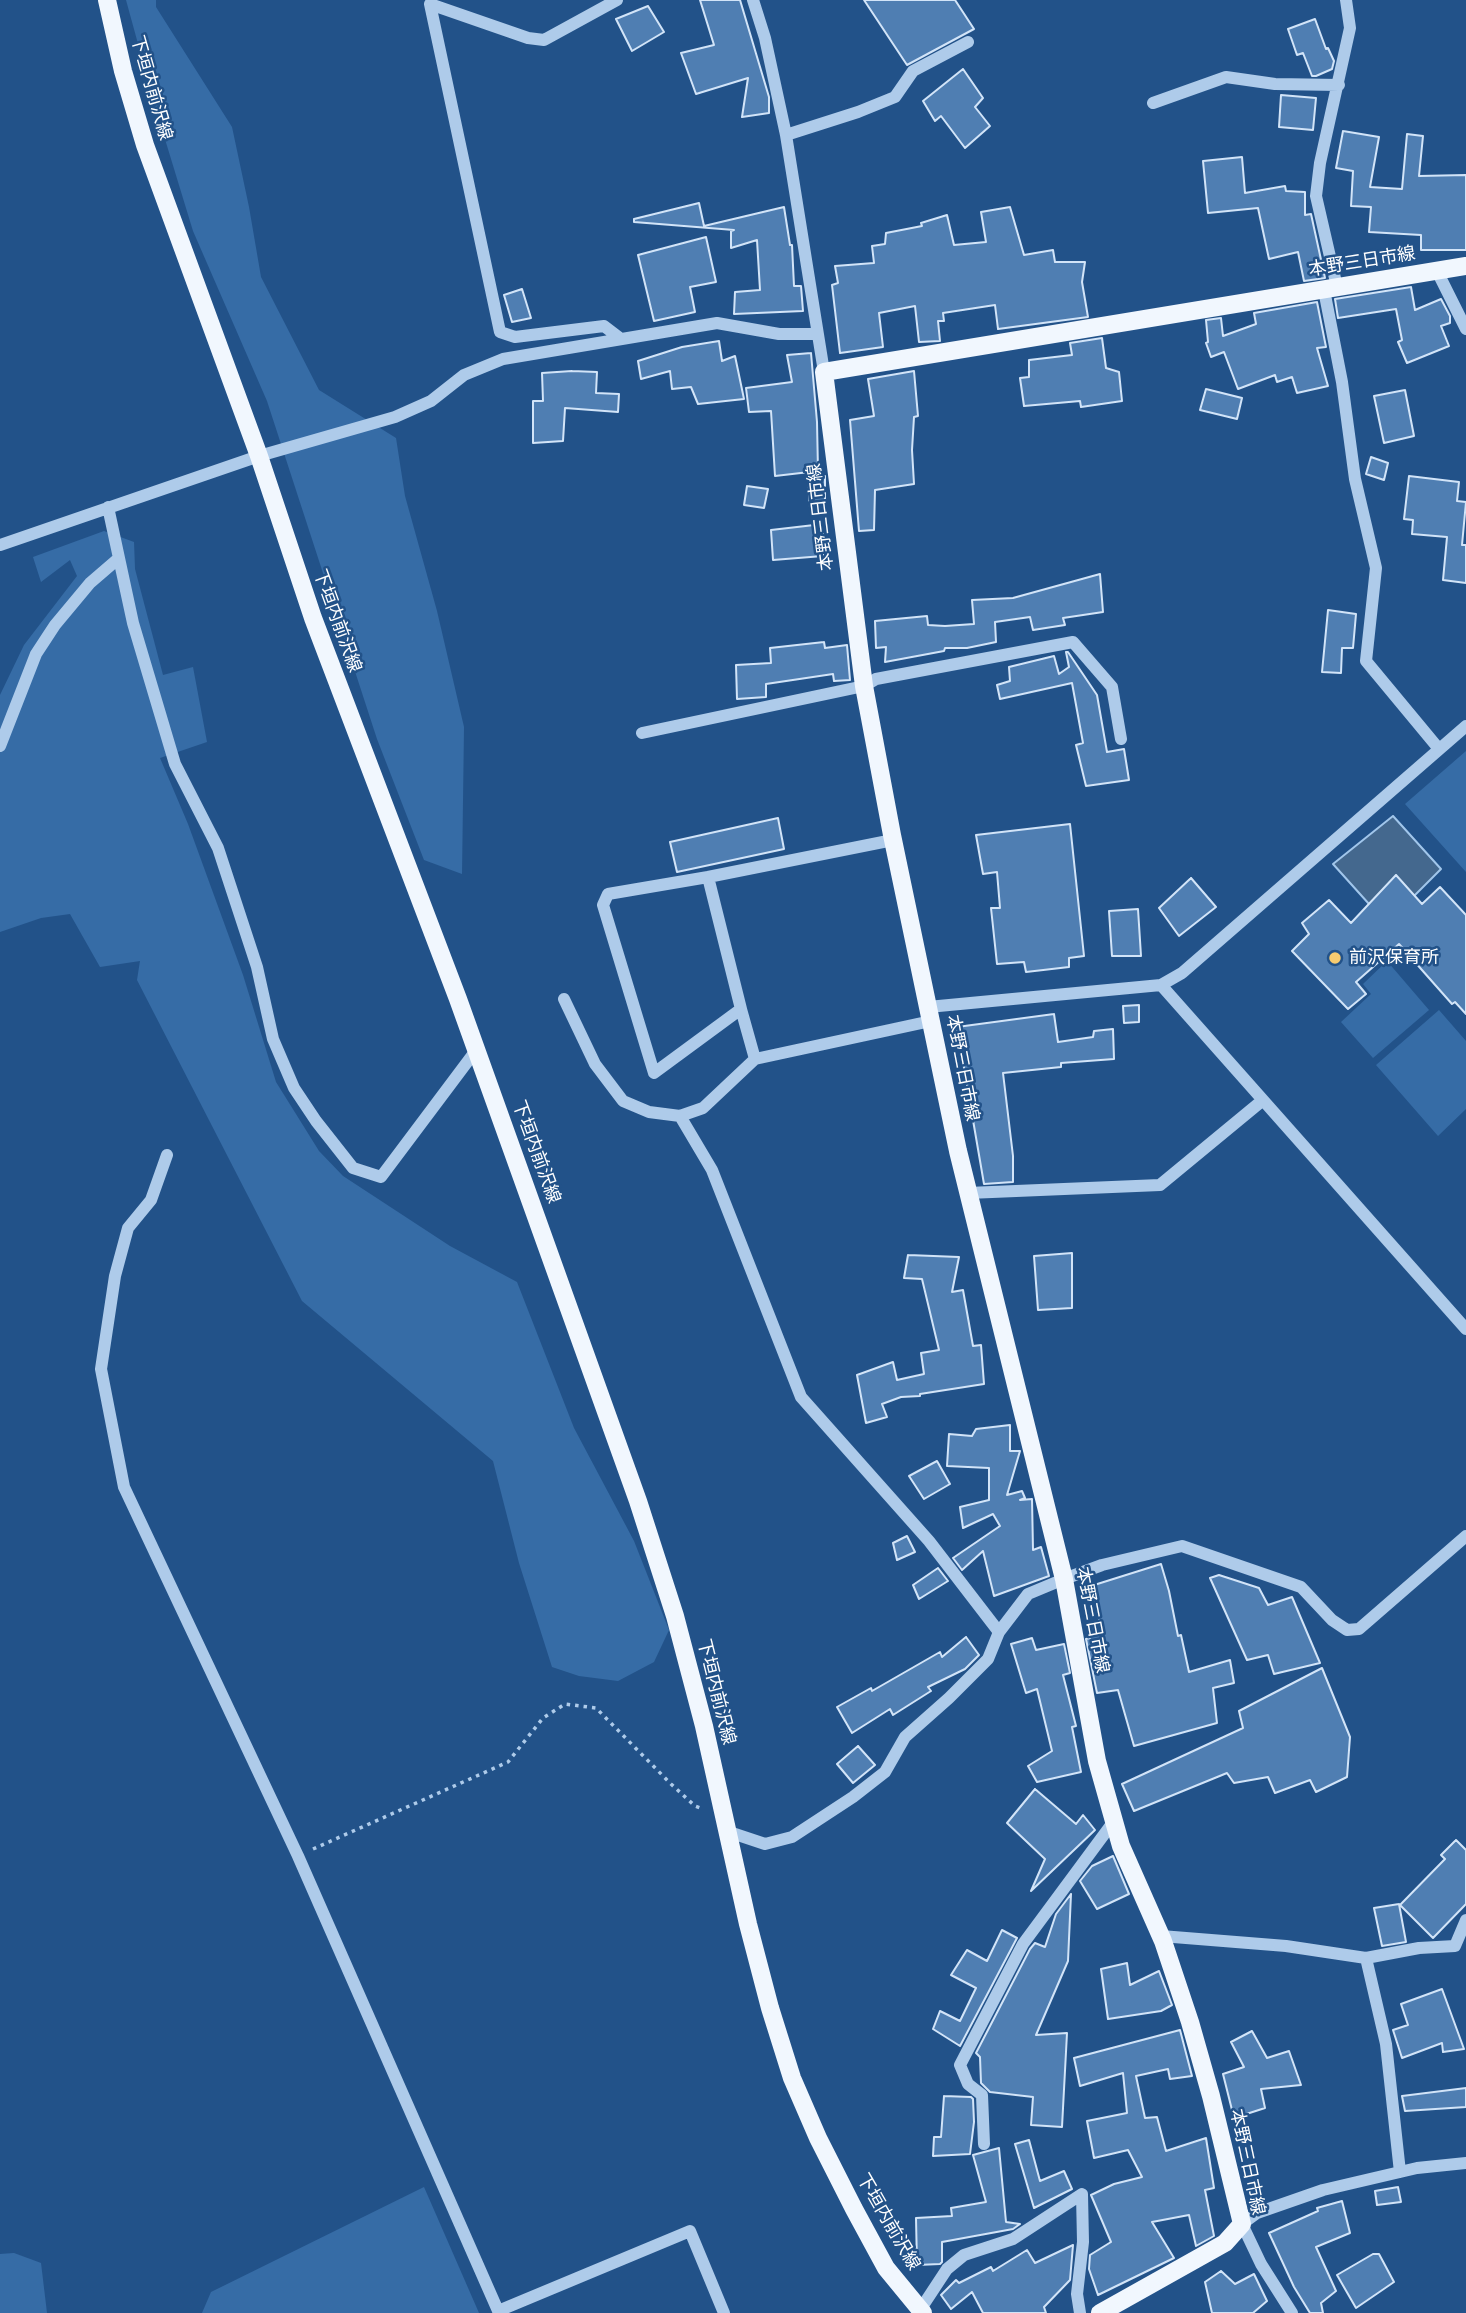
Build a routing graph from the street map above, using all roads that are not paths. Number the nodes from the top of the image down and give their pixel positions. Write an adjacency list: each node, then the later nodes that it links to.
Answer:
1 (107, 0): 17 (main road, 下垣内前沢線)
2 (617, 0): 5 (street)
3 (753, 0): 9 (street)
4 (1346, 0): 7 (street)
5 (424, 2): 15 (street)
6 (968, 42): 9 (street)
7 (1339, 85): 8 (street); 12 (street)
8 (1153, 103)
9 (786, 135): 14 (street)
10 (1466, 266): 11 (main road, 本野三日市線)
11 (1437, 271): 12 (main road, 本野三日市線); 13 (street)
12 (1331, 288): 16 (main road, 本野三日市線); 26 (street)
13 (1466, 329)
14 (818, 334): 15 (street); 16 (street)
15 (621, 339): 17 (street)
16 (824, 372): 21 (main road, 本野三日市線)
17 (259, 456): 18 (street); 33 (main road, 下垣内前沢線)
18 (108, 508): 19 (street); 20 (street)
19 (0, 545)
20 (119, 558): 25 (street); 33 (street)
21 (864, 686): 23 (street); 24 (street); 27 (main road, 本野三日市線)
22 (1466, 726): 26 (street)
23 (642, 733)
24 (1121, 739)
25 (0, 746)
26 (1439, 749): 29 (street)
27 (893, 840): 28 (street); 32 (main road, 本野三日市線)
28 (708, 877): 31 (street); 31 (street)
29 (1161, 985): 32 (street); 35 (street)
30 (564, 999): 36 (street)
31 (741, 1009): 34 (street)
32 (930, 1014): 34 (street); 38 (main road, 本野三日市線)
33 (477, 1049): 44 (main road, 下垣内前沢線)
34 (755, 1059): 36 (street)
35 (1263, 1100): 38 (street); 39 (street)
36 (680, 1116): 42 (street)
37 (167, 1155): 52 (street)
38 (968, 1193): 41 (main road, 本野三日市線)
39 (1466, 1329)
40 (1466, 1536): 41 (street)
41 (1064, 1579): 42 (street); 43 (main road, 本野三日市線)
42 (999, 1632): 44 (street)
43 (1114, 1821): 46 (main road, 本野三日市線); 48 (street)
44 (726, 1831): 53 (main road, 下垣内前沢線)
45 (1466, 1920): 47 (street)
46 (1161, 1936): 47 (street); 51 (main road, 本野三日市線)
47 (1366, 1958): 50 (street)
48 (984, 2144)
49 (1466, 2163): 50 (street)
50 (1400, 2172): 51 (street)
51 (1242, 2224): 56 (main road, 本野三日市線); 57 (street)
52 (498, 2312): 54 (street)
53 (921, 2312): 55 (street)
54 (724, 2313)
55 (1080, 2313)
56 (1100, 2313)
57 (1292, 2313)

